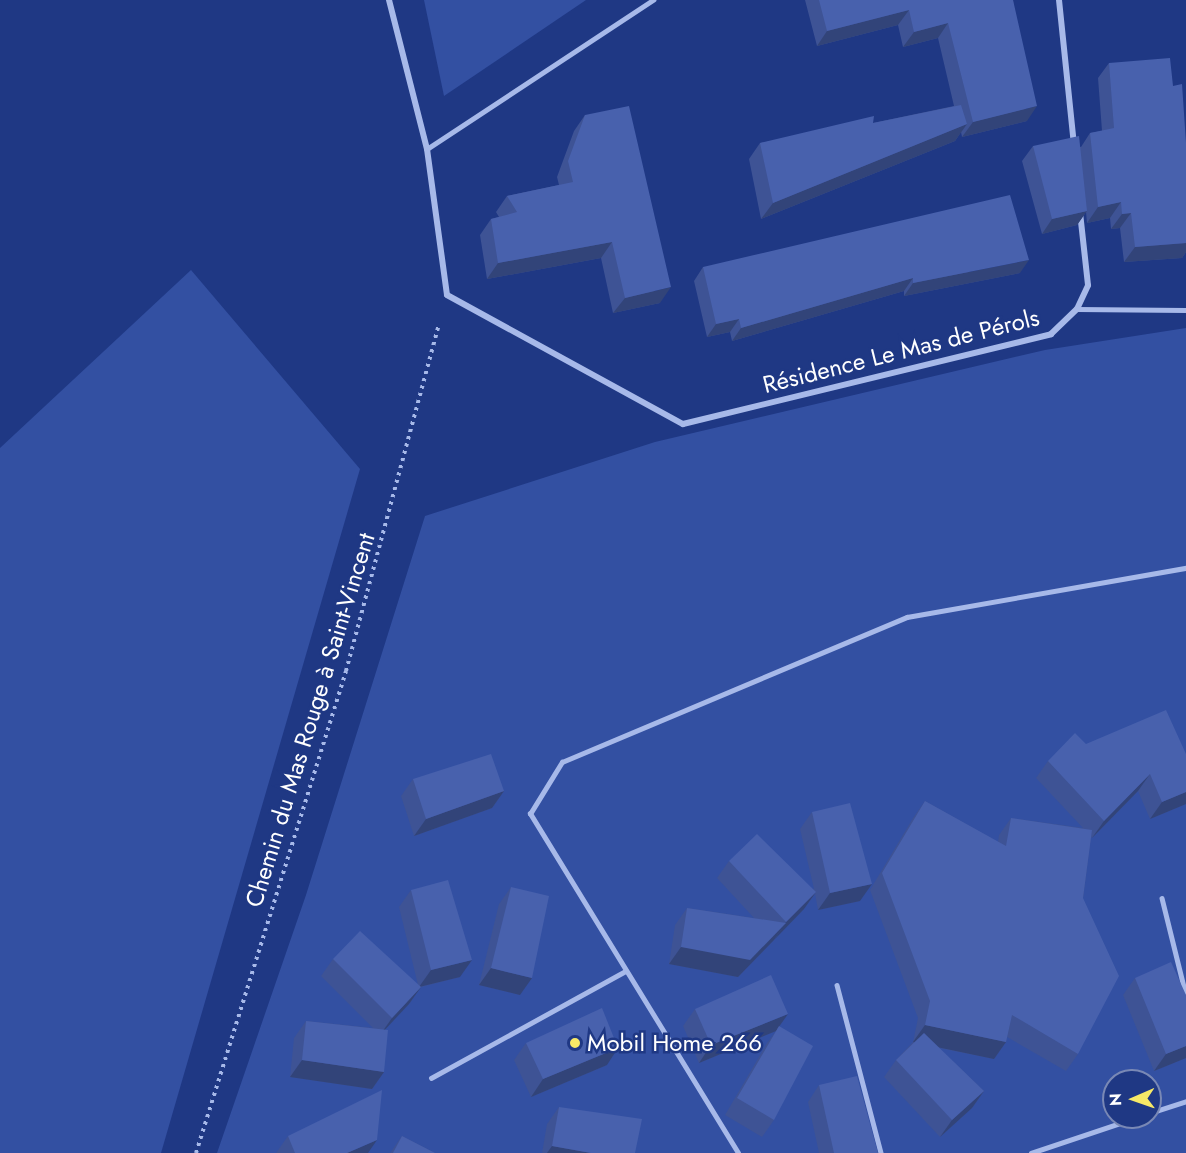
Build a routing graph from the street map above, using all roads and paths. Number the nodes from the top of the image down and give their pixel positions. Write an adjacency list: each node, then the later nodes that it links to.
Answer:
1 (389, 0): 4 (street)
2 (653, 0): 4 (lane)
3 (1059, 0): 5 (street)
4 (427, 149): 7 (street)
5 (1075, 159)
6 (1080, 205): 8 (street, Résidence Le Mas de Pérols)
7 (447, 295): 8 (street, Résidence Le Mas de Pérols); 19 (path, Chemin du Mas Rouge à Saint-Vincent)
8 (1077, 309): 9 (lane)
9 (1186, 310)
10 (1186, 568): 12 (lane)
11 (1162, 898): 14 (lane)
12 (626, 970): 15 (lane); 20 (lane)
13 (837, 986): 21 (lane)
14 (1186, 995)
15 (431, 1078)
16 (1186, 1101): 17 (lane)
17 (1162, 1109)
18 (1102, 1129): 22 (lane)
19 (196, 1153)
20 (738, 1153)
21 (881, 1153)
22 (1031, 1153)

